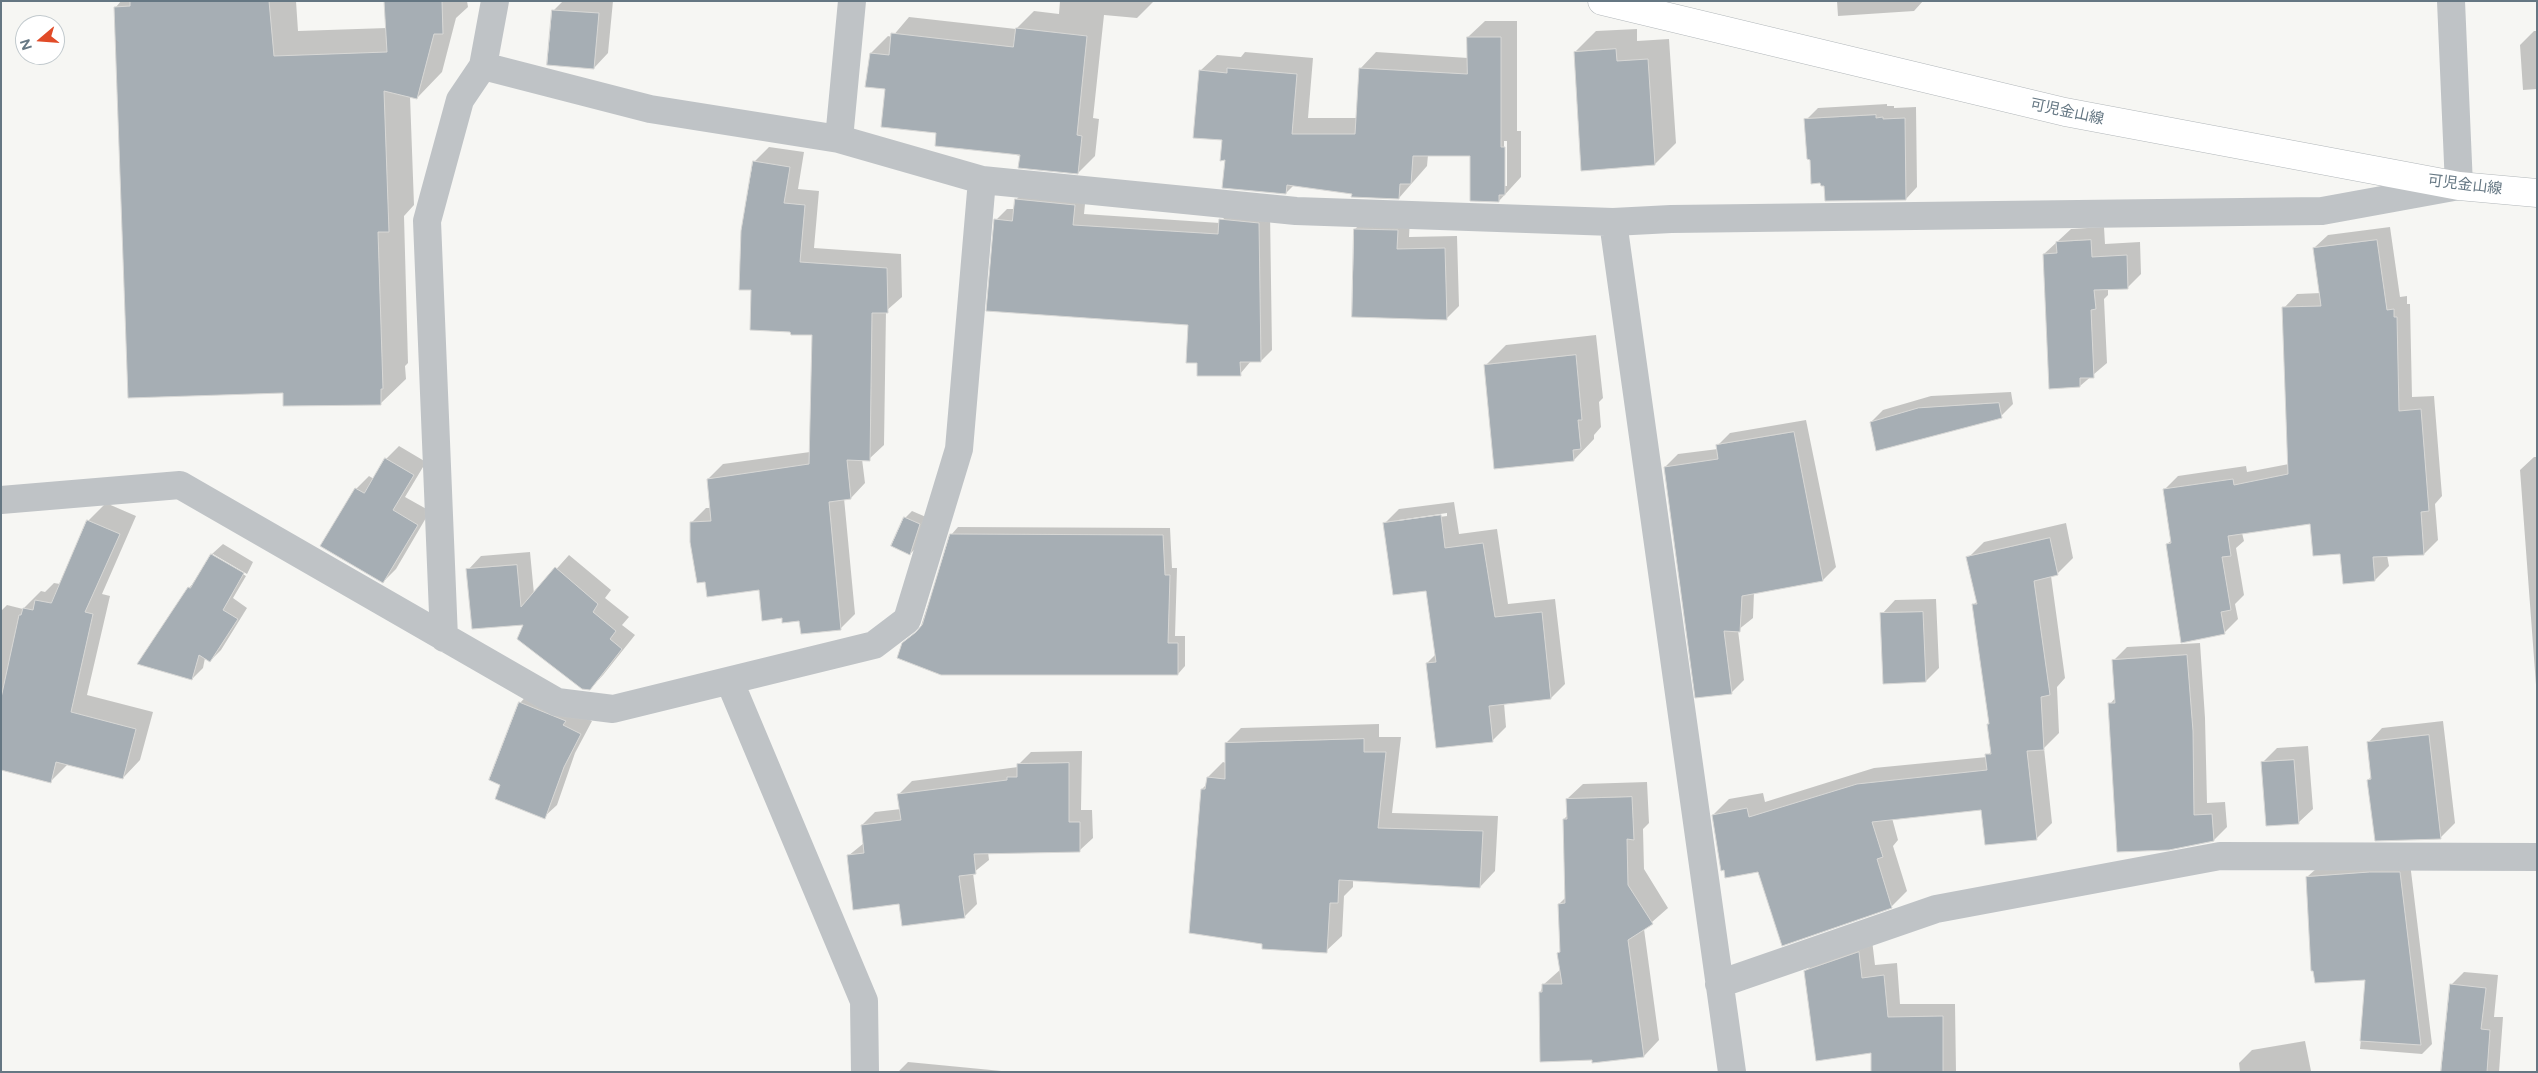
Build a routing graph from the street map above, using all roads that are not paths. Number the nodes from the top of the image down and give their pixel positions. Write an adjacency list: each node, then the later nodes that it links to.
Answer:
1 (495, 1): 5 (street)
2 (852, 1): 6 (street)
3 (1602, 1): 8 (main road, 可児金山線)
4 (2451, 1): 8 (street)
5 (483, 66): 6 (street); 12 (street)
6 (839, 138): 7 (street)
7 (982, 180): 10 (street); 13 (street)
8 (2459, 186): 9 (main road, 可児金山線); 10 (street)
9 (2537, 193)
10 (1613, 222): 15 (street)
11 (1, 500): 12 (street)
12 (444, 638): 13 (street)
13 (730, 682): 16 (street)
14 (2537, 857): 15 (street)
15 (1719, 984): 17 (street)
16 (865, 1072)
17 (1732, 1072)

